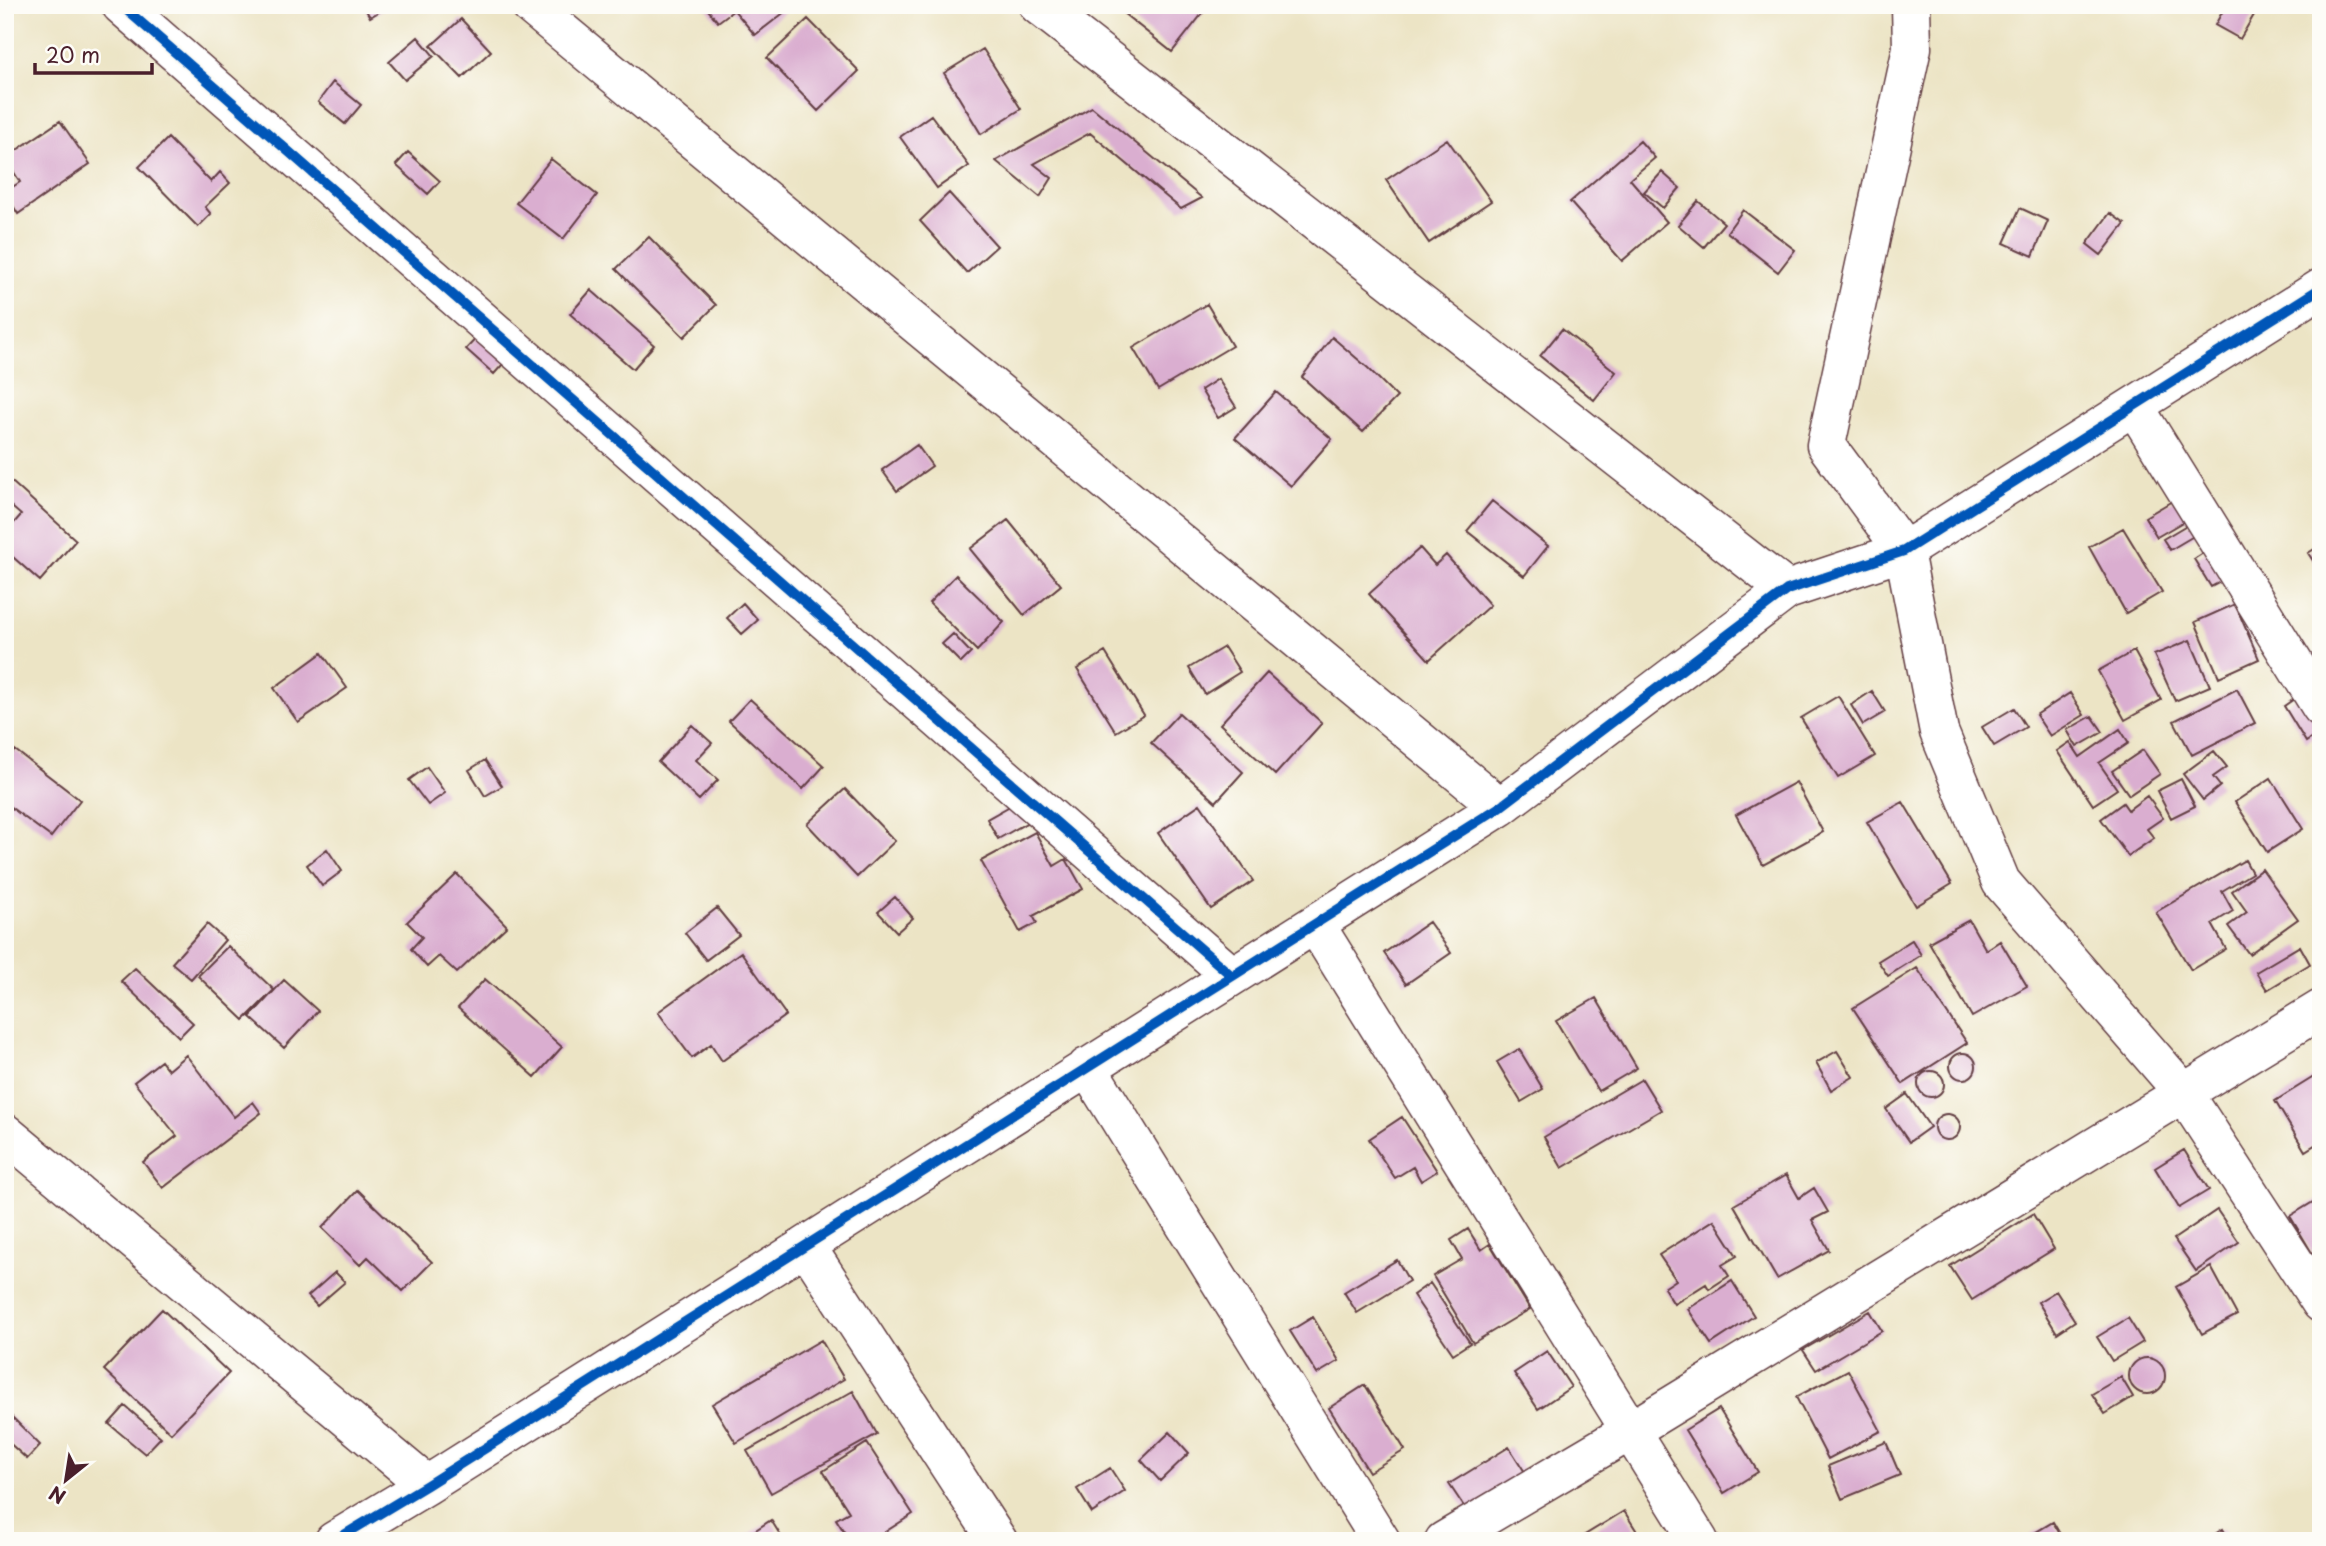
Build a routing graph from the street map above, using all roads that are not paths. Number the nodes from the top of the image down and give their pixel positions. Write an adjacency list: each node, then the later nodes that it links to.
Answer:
1 (121, 5): 12 (street)
2 (530, 5): 10 (street)
3 (1038, 5): 8 (street)
4 (1911, 5): 7 (street)
5 (2321, 288): 6 (street)
6 (2134, 406): 7 (street); 9 (street)
7 (1904, 551): 8 (street); 15 (street)
8 (1787, 590): 10 (street)
9 (2321, 707)
10 (1500, 807): 11 (street)
11 (1315, 924): 12 (street); 19 (street)
12 (1232, 976): 14 (street)
13 (2321, 1009): 15 (street)
14 (1087, 1067): 17 (street); 23 (street)
15 (2183, 1092): 18 (street); 19 (street)
16 (5, 1133): 20 (street)
17 (806, 1246): 20 (street); 22 (street)
18 (2321, 1303)
19 (1630, 1431): 24 (street); 25 (street)
20 (427, 1485): 21 (street)
21 (334, 1541)
22 (998, 1541)
23 (1381, 1541)
24 (1444, 1541)
25 (1699, 1541)

